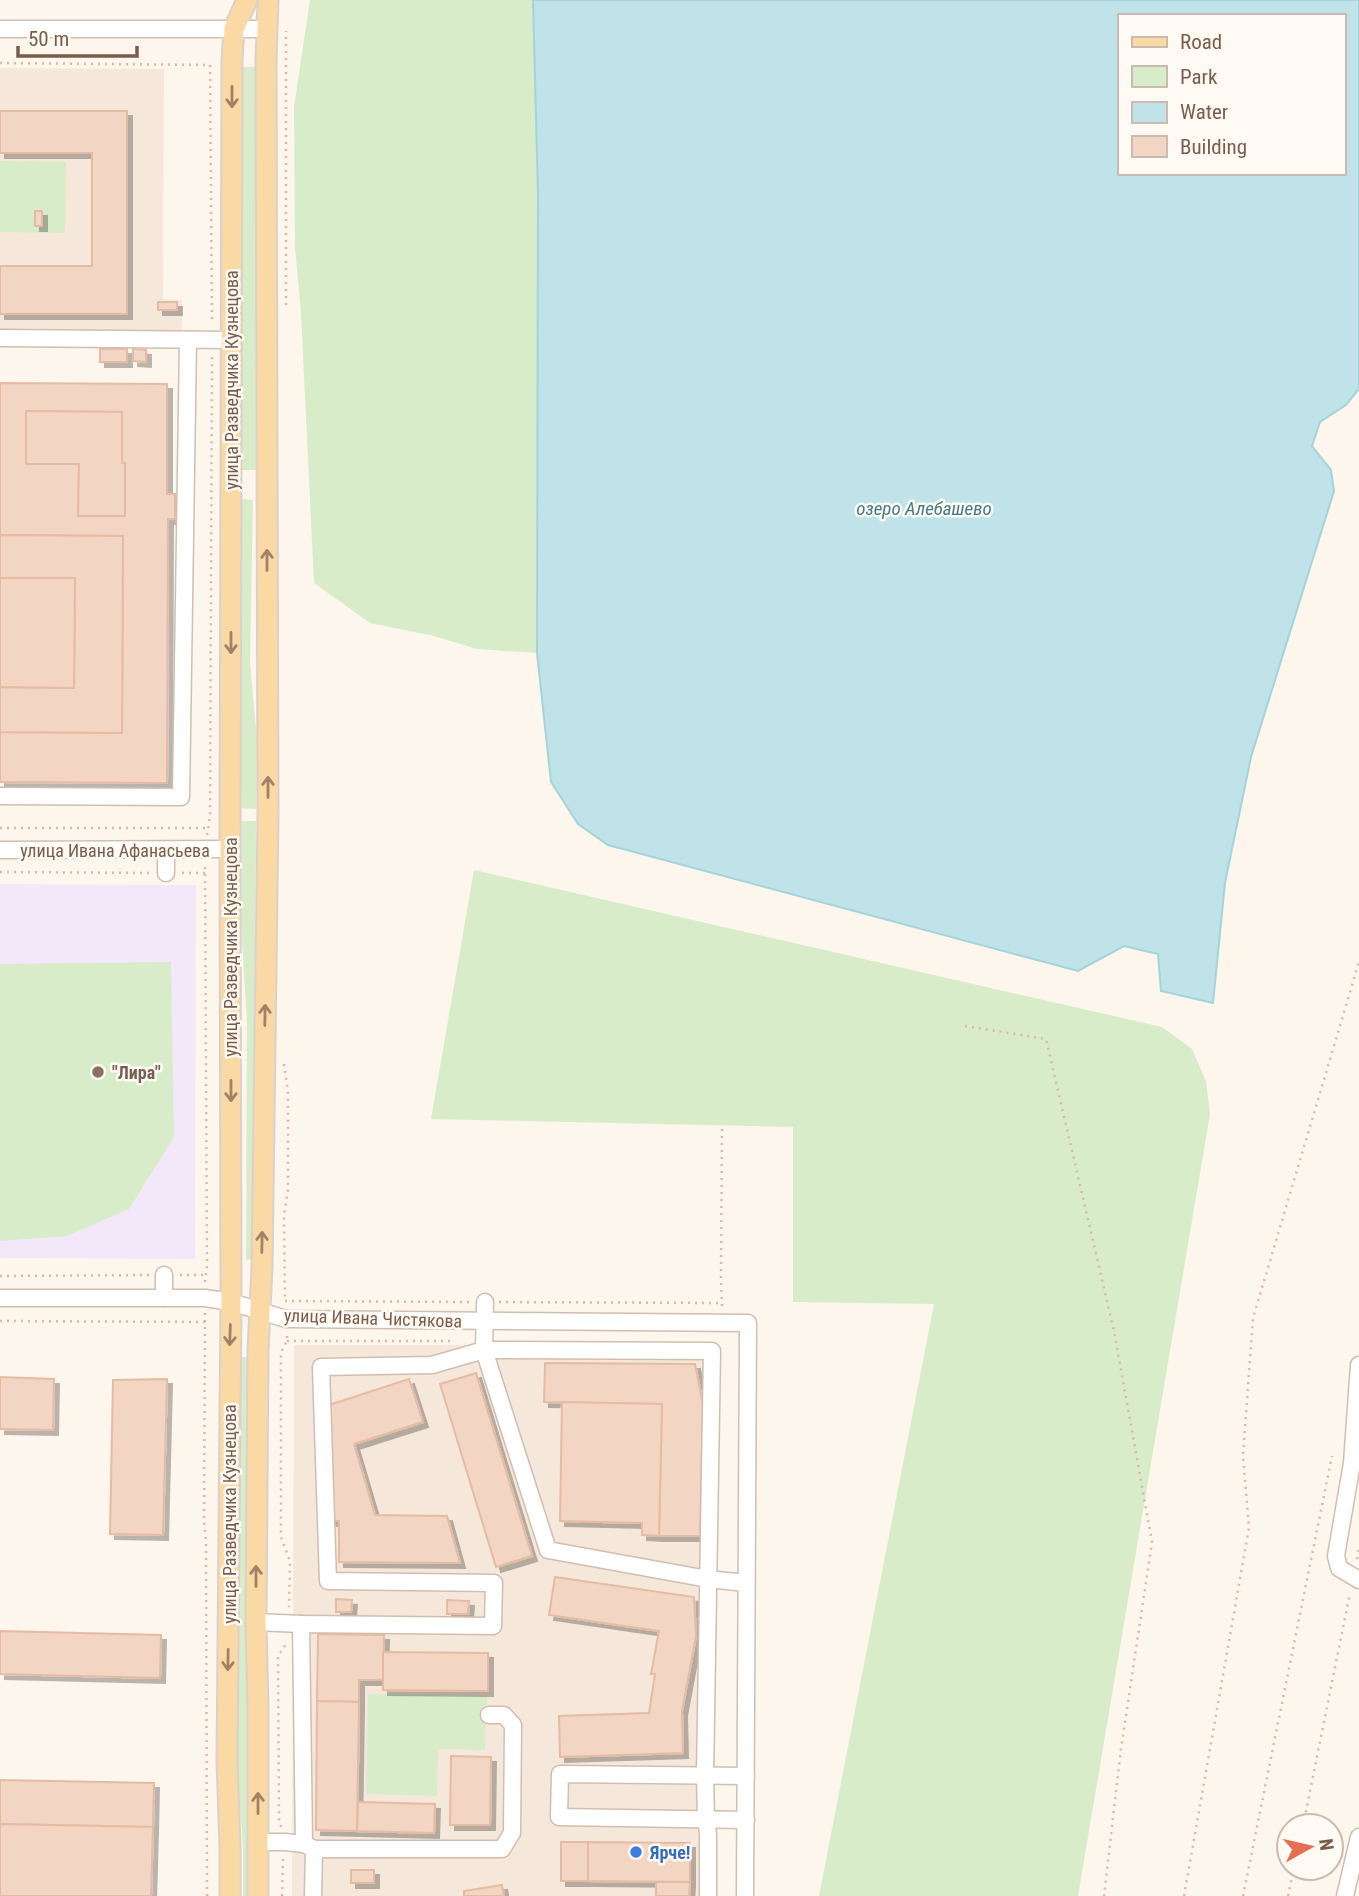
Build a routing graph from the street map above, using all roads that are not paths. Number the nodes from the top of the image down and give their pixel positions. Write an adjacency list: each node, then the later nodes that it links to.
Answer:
1 (247, 0): 4 (main road, улица Разведчика Кузнецова)
2 (268, 0): 5 (main road, улица Разведчика Кузнецова)
3 (0, 29): 4 (street)
4 (234, 29): 5 (street); 8 (main road, улица Разведчика Кузнецова, one-way to 8)
5 (266, 29): 9 (main road, улица Разведчика Кузнецова)
6 (0, 338): 7 (street)
7 (187, 340): 8 (street); 11 (street)
8 (232, 340): 10 (main road, улица Разведчика Кузнецова)
9 (266, 507): 10 (main road); 21 (main road, улица Разведчика Кузнецова, one-way to 9)
10 (231, 508): 12 (main road, улица Разведчика Кузнецова, one-way to 12)
11 (0, 796)
12 (230, 849): 14 (street, улица Ивана Афанасьева); 19 (main road, улица Разведчика Кузнецова, one-way to 19)
13 (0, 850): 14 (street, улица Ивана Афанасьева)
14 (166, 850): 15 (street)
15 (166, 873)
16 (164, 1275): 18 (street)
17 (0, 1298): 18 (street, улица Ивана Чистякова)
18 (164, 1298): 19 (street, улица Ивана Чистякова)
19 (231, 1302): 21 (street, улица Ивана Чистякова); 39 (main road, улица Разведчика Кузнецова, one-way to 39)
20 (485, 1302): 22 (street)
21 (259, 1310): 22 (street, улица Ивана Чистякова); 29 (main road, улица Разведчика Кузнецова, one-way to 21)
22 (485, 1321): 23 (street); 28 (street, улица Ивана Чистякова)
23 (484, 1350): 27 (street); 27 (street); 30 (street)
24 (1359, 1365): 25 (street)
25 (1355, 1463): 26 (street)
26 (1356, 1578)
27 (708, 1579): 28 (street); 32 (street)
28 (746, 1583): 33 (street)
29 (256, 1622): 30 (street); 37 (main road, улица Разведчика Кузнецова, one-way to 29)
30 (301, 1624): 38 (street)
31 (489, 1715): 38 (street)
32 (705, 1775): 33 (street); 34 (street); 34 (street)
33 (746, 1776): 35 (street)
34 (706, 1819): 35 (street); 42 (street)
35 (746, 1819): 43 (street)
36 (1359, 1837): 44 (street)
37 (258, 1842): 38 (street); 40 (main road, улица Разведчика Кузнецова)
38 (309, 1847): 41 (street)
39 (230, 1896)
40 (258, 1896)
41 (313, 1896)
42 (708, 1896)
43 (745, 1896)
44 (1345, 1896)

